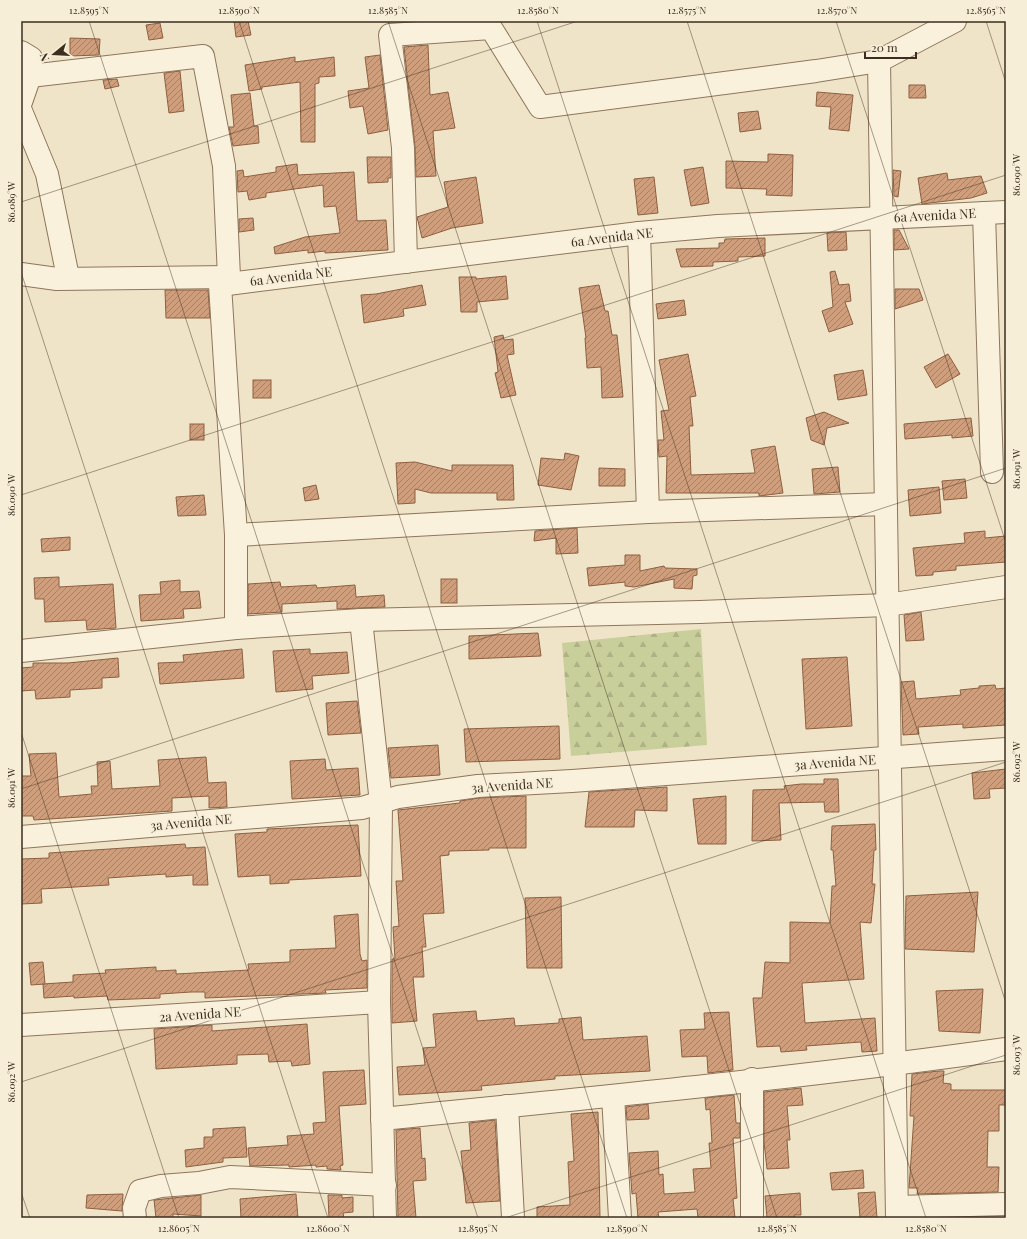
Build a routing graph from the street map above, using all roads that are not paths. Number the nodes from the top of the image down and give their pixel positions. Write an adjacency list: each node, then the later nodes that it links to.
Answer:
1 (955, 21): 3 (street)
2 (21, 52): 4 (street)
3 (879, 61): 9 (street); 11 (street)
4 (30, 76): 5 (street); 14 (street)
5 (21, 102)
6 (21, 111): 13 (street)
7 (1006, 212): 8 (street, 6a Avenida NE)
8 (984, 213): 9 (street, 6a Avenida NE); 15 (street)
9 (881, 217): 10 (street, 6a Avenida NE); 16 (street)
10 (639, 233): 11 (street, 6a Avenida NE); 17 (street)
11 (406, 262): 14 (street, 6a Avenida NE)
12 (21, 274): 13 (street, 6a Avenida NE)
13 (68, 277): 14 (street, 6a Avenida NE)
14 (225, 281): 18 (street)
15 (992, 472)
16 (886, 504): 17 (street); 20 (street)
17 (648, 512): 18 (street)
18 (236, 535): 22 (street)
19 (1006, 587): 20 (street)
20 (887, 604): 21 (street); 25 (street)
21 (361, 620): 22 (street); 26 (street)
22 (236, 628): 23 (street)
23 (21, 651)
24 (1006, 749): 25 (street, 3a Avenida NE)
25 (889, 759): 26 (street, 3a Avenida NE); 31 (street)
26 (381, 803): 27 (street, 3a Avenida NE); 28 (street)
27 (21, 837)
28 (379, 1002): 29 (street, 2a Avenida NE); 35 (street)
29 (21, 1025)
30 (1006, 1049): 31 (street)
31 (894, 1065): 32 (street); 38 (street)
32 (752, 1080): 33 (street); 43 (street)
33 (613, 1096): 34 (street); 42 (street)
34 (507, 1106): 35 (street); 41 (street)
35 (382, 1118): 36 (street)
36 (385, 1185): 39 (street); 40 (street)
37 (1006, 1204): 38 (street)
38 (897, 1212)
39 (135, 1218)
40 (385, 1218)
41 (513, 1218)
42 (620, 1218)
43 (752, 1218)

